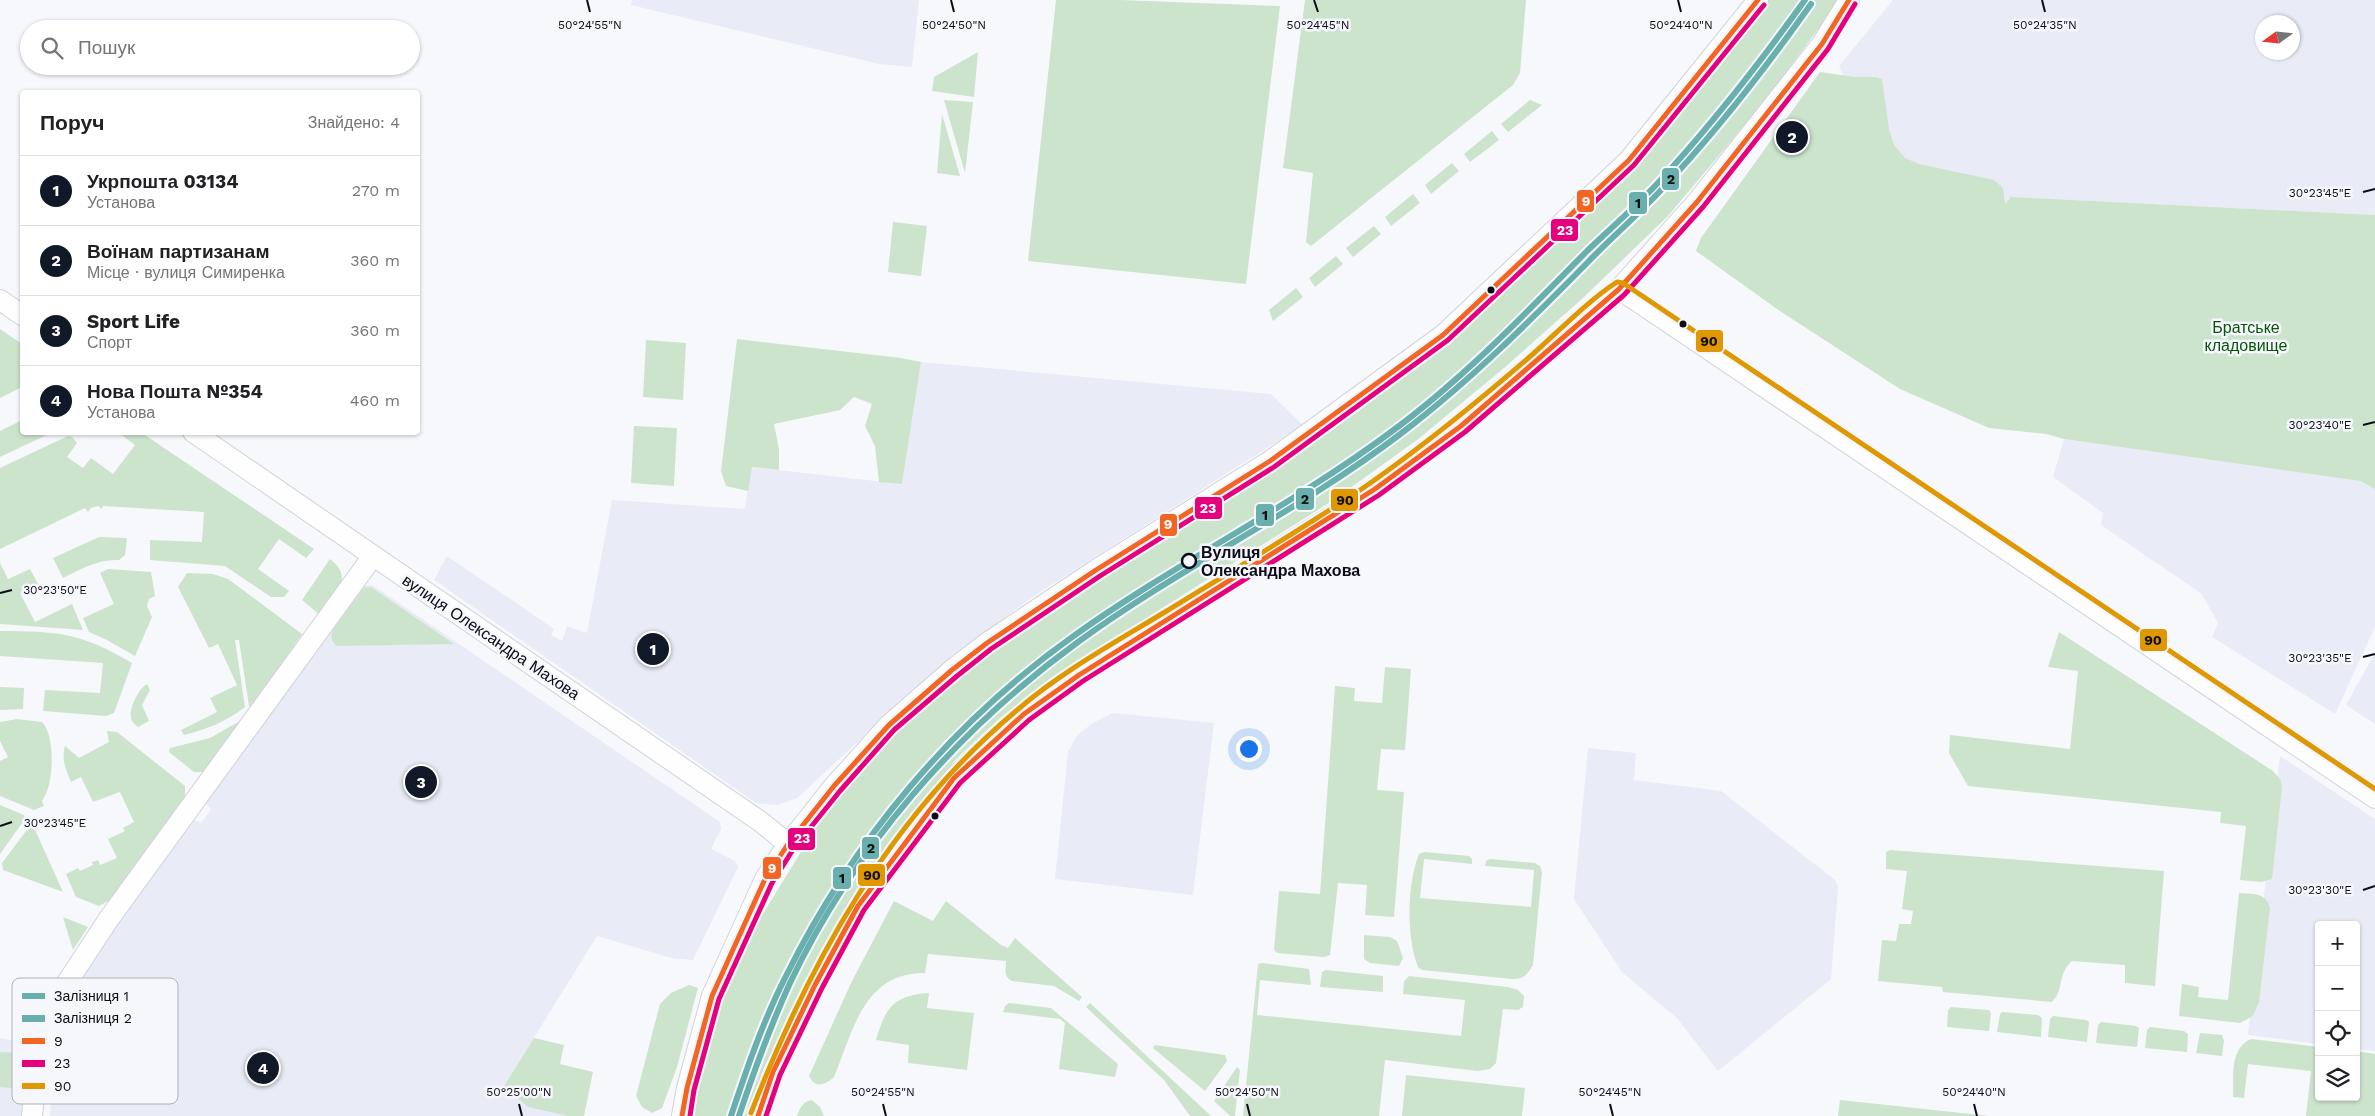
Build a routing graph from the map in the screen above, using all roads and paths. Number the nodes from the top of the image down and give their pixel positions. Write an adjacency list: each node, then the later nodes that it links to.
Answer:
1 (1758, 0): 9 (street)
2 (1849, 0): 3 (street)
3 (1619, 289): 8 (street); 12 (street)
4 (0, 300): 5 (street)
5 (20, 314)
6 (197, 435): 7 (street, вулиця Олександра Махова)
7 (373, 556): 9 (street, вулиця Олександра Махова); 10 (street)
8 (2375, 798)
9 (788, 844): 11 (street)
10 (69, 978)
11 (682, 1116)
12 (758, 1116)

